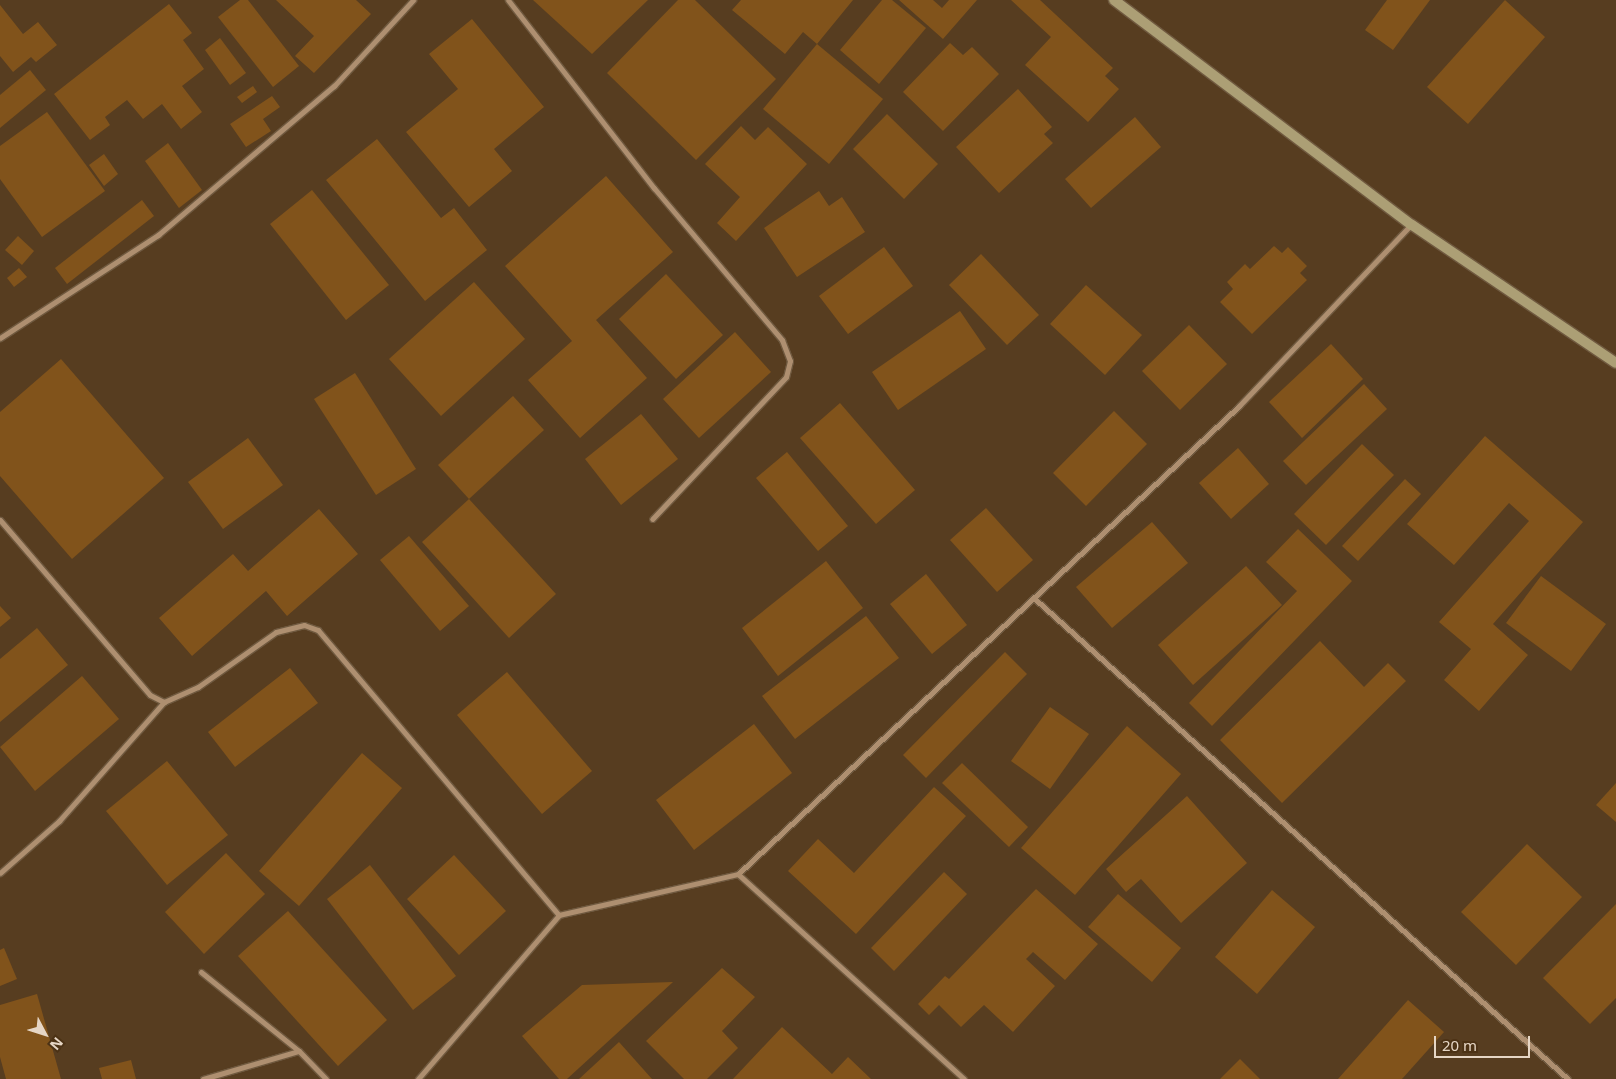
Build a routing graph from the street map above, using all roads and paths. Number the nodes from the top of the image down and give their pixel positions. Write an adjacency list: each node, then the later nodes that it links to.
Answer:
1 (413, 0): 5 (street)
2 (508, 0): 7 (street)
3 (1115, 0): 4 (main road)
4 (1412, 225): 6 (main road); 9 (street)
5 (0, 338)
6 (1616, 362)
7 (652, 519)
8 (0, 520): 10 (street)
9 (1034, 599): 12 (street); 20 (street)
10 (164, 702): 11 (street); 13 (street)
11 (0, 873)
12 (738, 874): 13 (street); 19 (street)
13 (558, 915): 18 (street)
14 (201, 972): 15 (street)
15 (299, 1051): 16 (street); 17 (street)
16 (203, 1079)
17 (326, 1079)
18 (418, 1079)
19 (964, 1079)
20 (1568, 1079)

